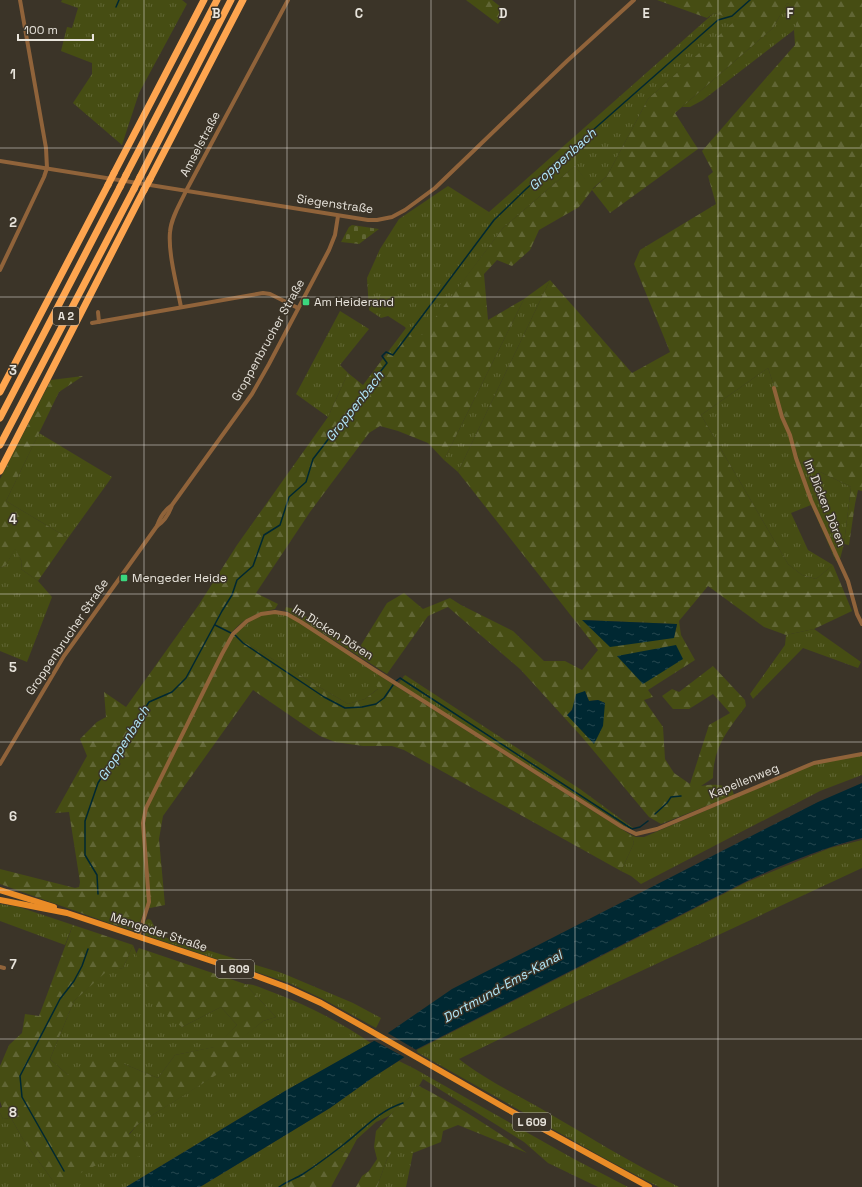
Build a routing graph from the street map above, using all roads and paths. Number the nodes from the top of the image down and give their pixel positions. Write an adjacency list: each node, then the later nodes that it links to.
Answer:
1 (20, 0): 9 (street)
2 (204, 0): 19 (highway, bridge)
3 (217, 0): 20 (highway, A 2, bridge)
4 (231, 0): 21 (highway, A 2, bridge)
5 (243, 0): 22 (highway, bridge)
6 (288, 0): 10 (street, Amselstraße)
7 (634, 0): 11 (street, Siegenstraße)
8 (0, 161): 9 (street, Siegenstraße)
9 (47, 168): 10 (street, Siegenstraße); 12 (street)
10 (186, 191): 11 (street, Siegenstraße); 13 (street, Amselstraße)
11 (338, 216): 14 (street, Groppenbrucher Straße)
12 (0, 270)
13 (181, 307): 14 (street); 16 (street)
14 (298, 308): 25 (street, Groppenbrucher Straße)
15 (98, 312): 16 (street)
16 (100, 322): 17 (street)
17 (92, 323)
18 (774, 388): 23 (street, Im Dicken Dören)
19 (0, 392)
20 (0, 418)
21 (0, 445)
22 (0, 471)
23 (862, 624)
24 (862, 754): 26 (street, Kapellenweg)
25 (0, 764)
26 (636, 834): 30 (street, Im Dicken Dören)
27 (0, 890): 29 (main road, L 609)
28 (0, 900): 29 (main road, L 609)
29 (67, 913): 30 (main road, Mengeder Straße / L 609)
30 (138, 937): 31 (main road, Mengeder Straße / L 609)
31 (648, 1187)

